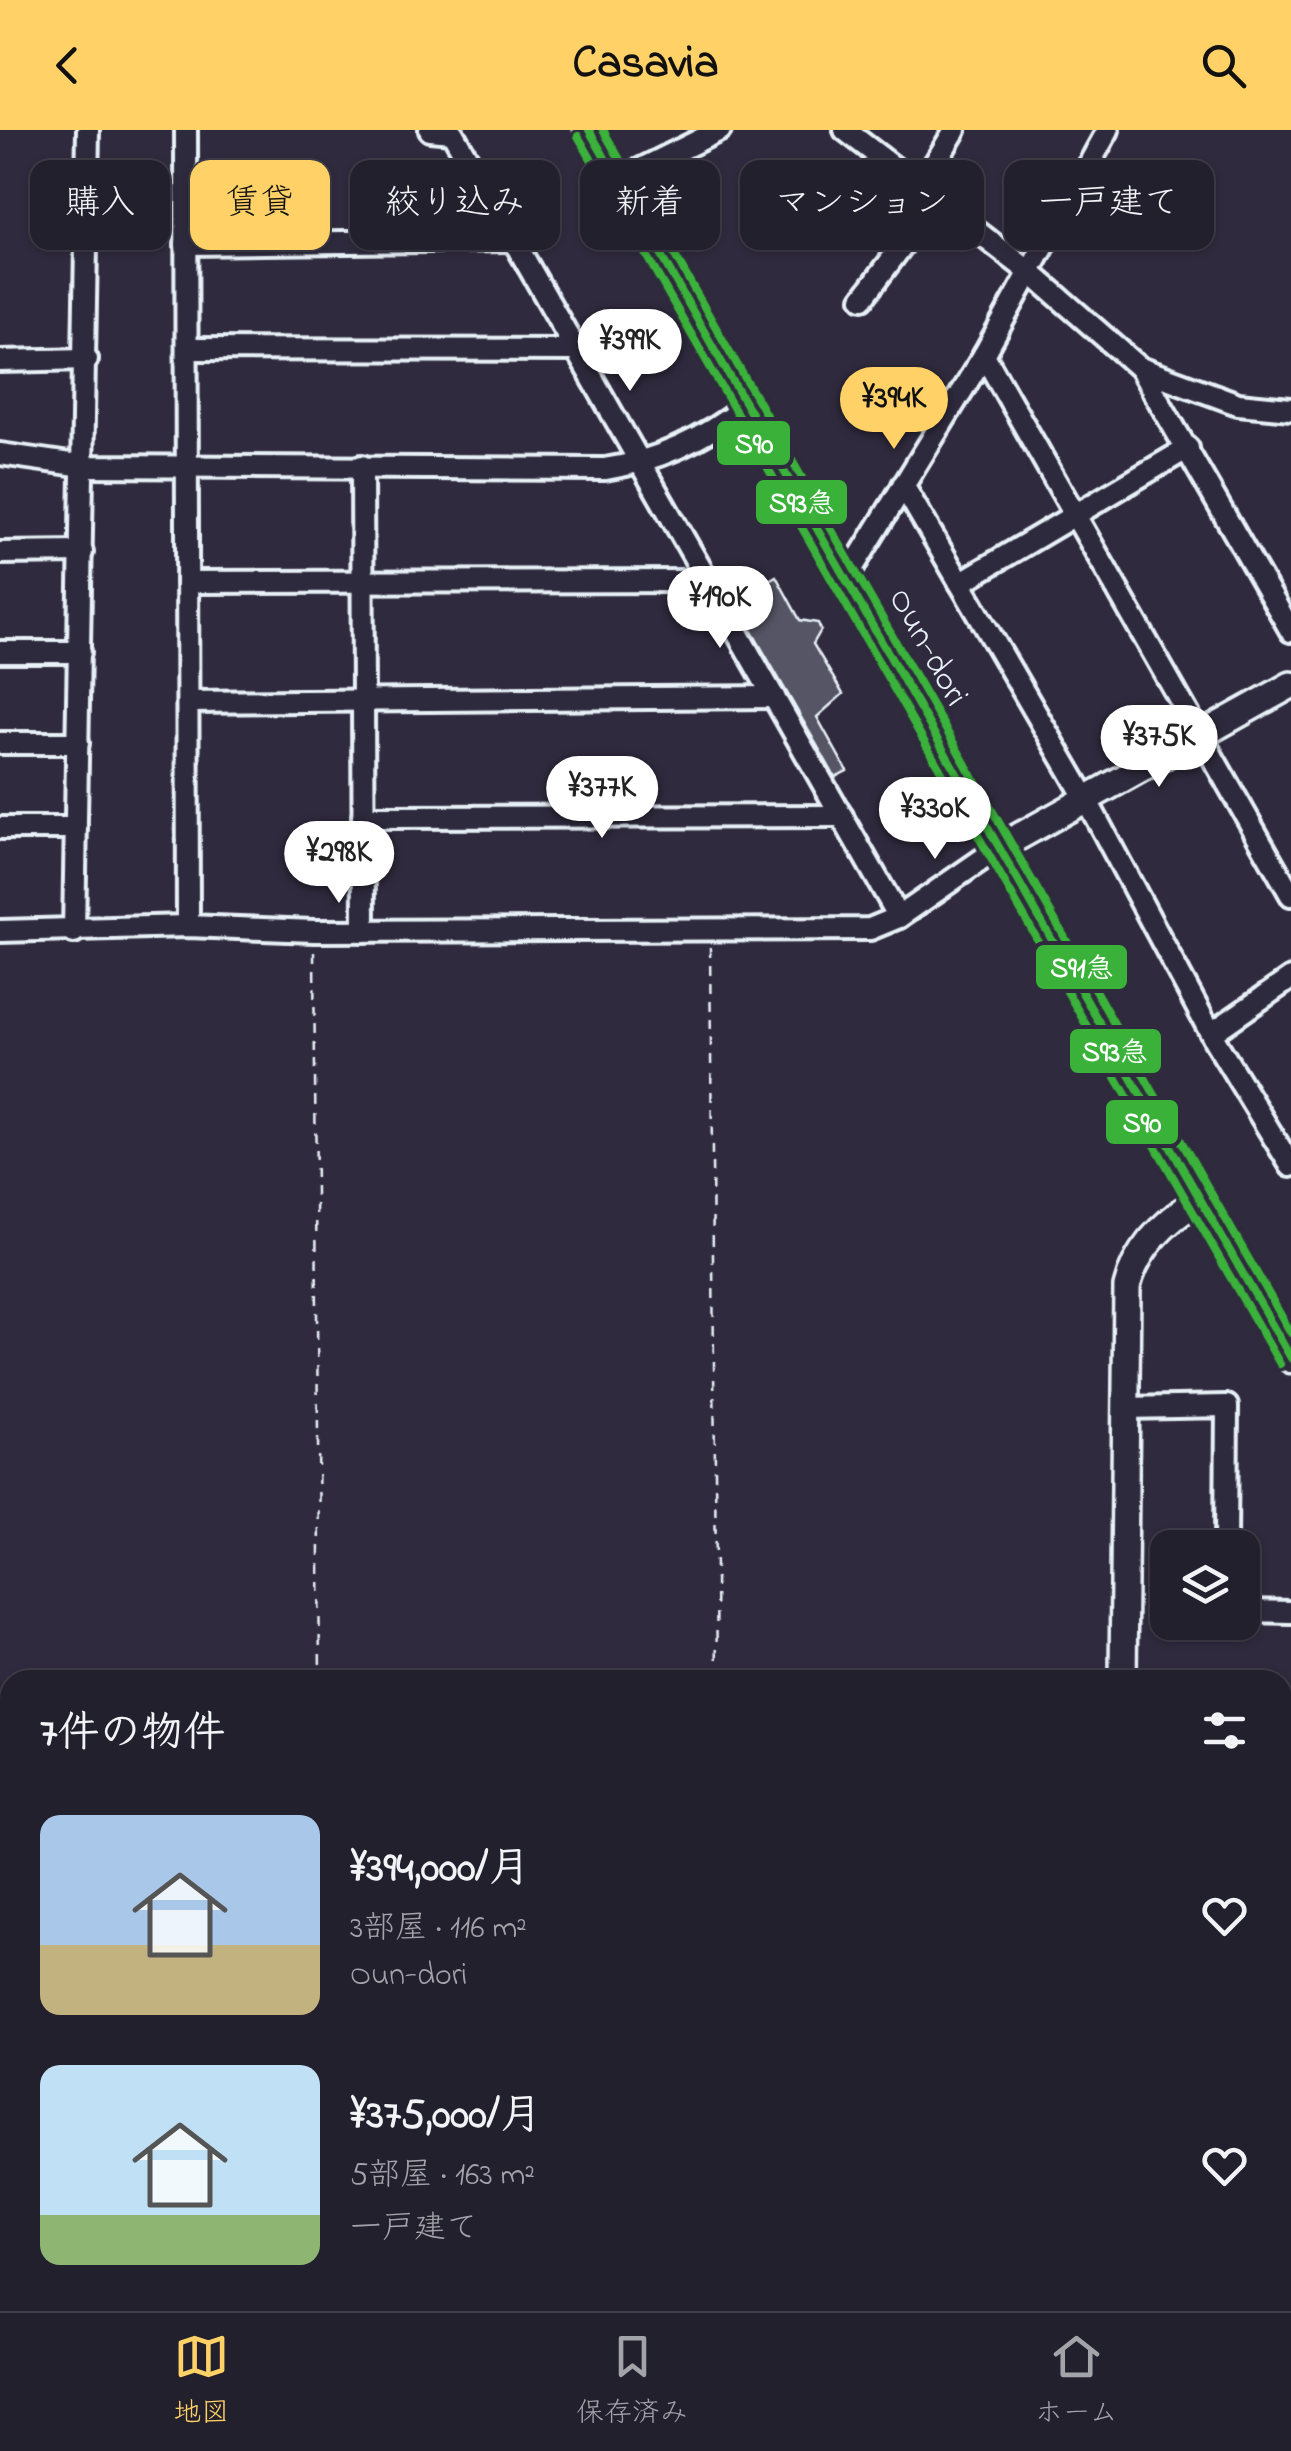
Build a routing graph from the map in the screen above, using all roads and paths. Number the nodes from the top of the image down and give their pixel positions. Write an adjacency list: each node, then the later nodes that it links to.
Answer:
1 (88, 130): 27 (street)
2 (186, 130): 18 (street)
3 (430, 130): 10 (street)
4 (589, 130): 11 (main road, Oun-dori)
5 (720, 130): 12 (street)
6 (845, 130): 9 (street)
7 (955, 130): 15 (street)
8 (1108, 130): 22 (street)
9 (880, 157): 13 (street); 14 (street)
10 (468, 160)
11 (607, 160)
12 (659, 160)
13 (878, 160)
14 (884, 160)
15 (942, 160)
16 (984, 237): 22 (street)
17 (350, 242): 18 (street)
18 (186, 244): 24 (street)
19 (518, 250): 25 (street)
20 (658, 250): 30 (main road, Oun-dori)
21 (894, 250): 23 (street)
22 (1030, 273): 26 (street); 29 (street)
23 (864, 298)
24 (186, 349): 25 (street); 34 (street)
25 (575, 350): 35 (street)
26 (984, 355): 38 (street); 39 (street)
27 (87, 359): 28 (street); 36 (street)
28 (0, 361)
29 (1140, 368): 31 (street); 32 (street)
30 (744, 406): 35 (street); 42 (main road, Oun-dori)
31 (1291, 409)
32 (1188, 448): 39 (street); 47 (street)
33 (0, 454): 36 (street)
34 (187, 464): 36 (street); 37 (street); 43 (street)
35 (641, 464): 37 (street); 45 (street)
36 (84, 466): 41 (street)
37 (362, 466): 44 (street)
38 (903, 485): 42 (street); 46 (street)
39 (1076, 516): 46 (street); 54 (street)
40 (0, 552): 41 (street)
41 (82, 552): 49 (street)
42 (847, 576): 62 (main road, Oun-dori)
43 (187, 582): 44 (street); 53 (street)
44 (362, 582): 45 (street); 52 (street)
45 (708, 582): 51 (street)
46 (960, 583): 57 (street)
47 (1291, 631)
48 (0, 652): 49 (street)
49 (80, 652): 56 (street)
50 (1291, 685): 54 (street)
51 (774, 696): 52 (street); 58 (street)
52 (363, 700): 53 (street); 59 (street)
53 (188, 702): 65 (street)
54 (1200, 735): 57 (street); 63 (street)
55 (0, 743): 56 (street)
56 (78, 743): 61 (street)
57 (1086, 799): 62 (street); 72 (street)
58 (842, 816): 59 (street); 64 (street)
59 (363, 817): 69 (street)
60 (0, 828): 61 (street)
61 (76, 828): 70 (street)
62 (1000, 847): 64 (street); 74 (main road, Oun-dori)
63 (1291, 895)
64 (899, 917): 66 (street)
65 (188, 926): 68 (street); 70 (street)
66 (710, 930): 69 (street); 81 (path)
67 (0, 931): 70 (street)
68 (314, 931): 69 (street); 80 (path)
69 (364, 931)
70 (74, 932)
71 (1291, 978): 72 (street)
72 (1212, 1033): 73 (street)
73 (1291, 1166)
74 (1199, 1200): 75 (main road, Oun-dori); 76 (street)
75 (1291, 1358)
76 (1124, 1408): 77 (street); 82 (street)
77 (1226, 1530)
78 (1260, 1611): 79 (street)
79 (1291, 1612)
80 (320, 1670)
81 (717, 1670)
82 (1123, 1670)

